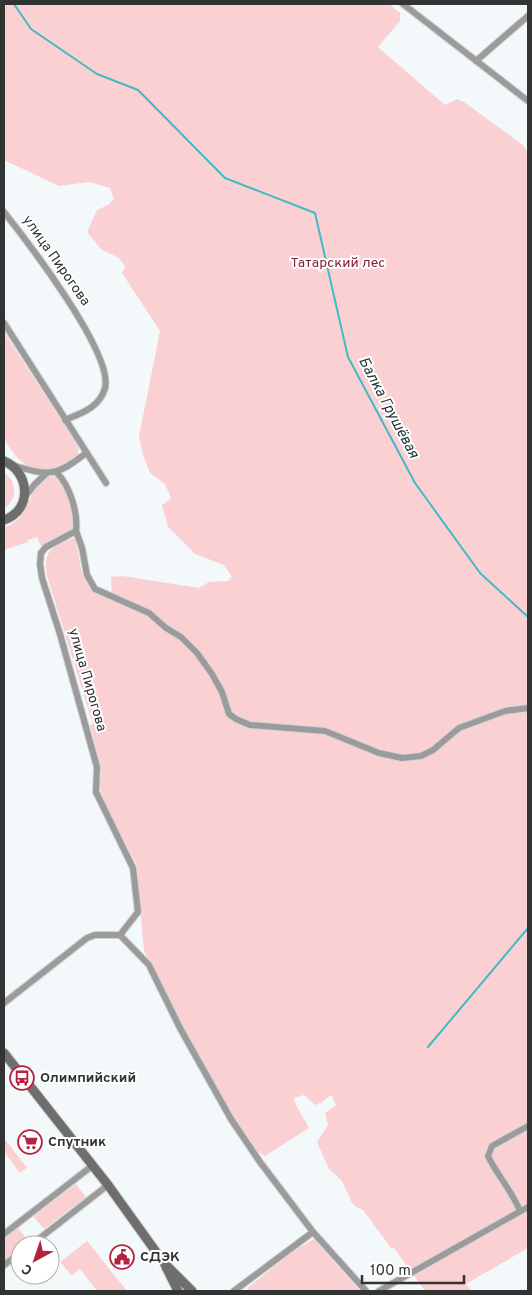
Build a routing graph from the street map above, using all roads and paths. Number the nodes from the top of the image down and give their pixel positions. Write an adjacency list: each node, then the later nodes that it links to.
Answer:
1 (403, 4): 3 (street)
2 (528, 16): 3 (street)
3 (476, 61): 4 (street)
4 (528, 101)
5 (4, 212): 7 (street, улица Пирогова)
6 (4, 323): 7 (street)
7 (65, 420): 9 (street)
8 (4, 453): 10 (main road)
9 (86, 454): 12 (street); 13 (street)
10 (7, 463): 11 (street); 14 (main road)
11 (47, 473): 12 (street); 14 (street)
12 (57, 473): 16 (street)
13 (106, 483)
14 (24, 498): 15 (main road)
15 (4, 520)
16 (76, 531): 17 (street); 18 (street, улица Пирогова)
17 (528, 708)
18 (120, 935): 19 (street); 26 (street)
19 (4, 1002)
20 (4, 1053): 22 (main road)
21 (528, 1126): 25 (street)
22 (92, 1166): 23 (main road); 27 (street)
23 (108, 1186): 28 (street); 29 (main road)
24 (528, 1207): 25 (street)
25 (520, 1211): 34 (street)
26 (313, 1232): 32 (street); 33 (street)
27 (4, 1234)
28 (44, 1235)
29 (164, 1262): 30 (main road); 31 (main road)
30 (178, 1291)
31 (192, 1291)
32 (234, 1291)
33 (366, 1291)
34 (379, 1291)

